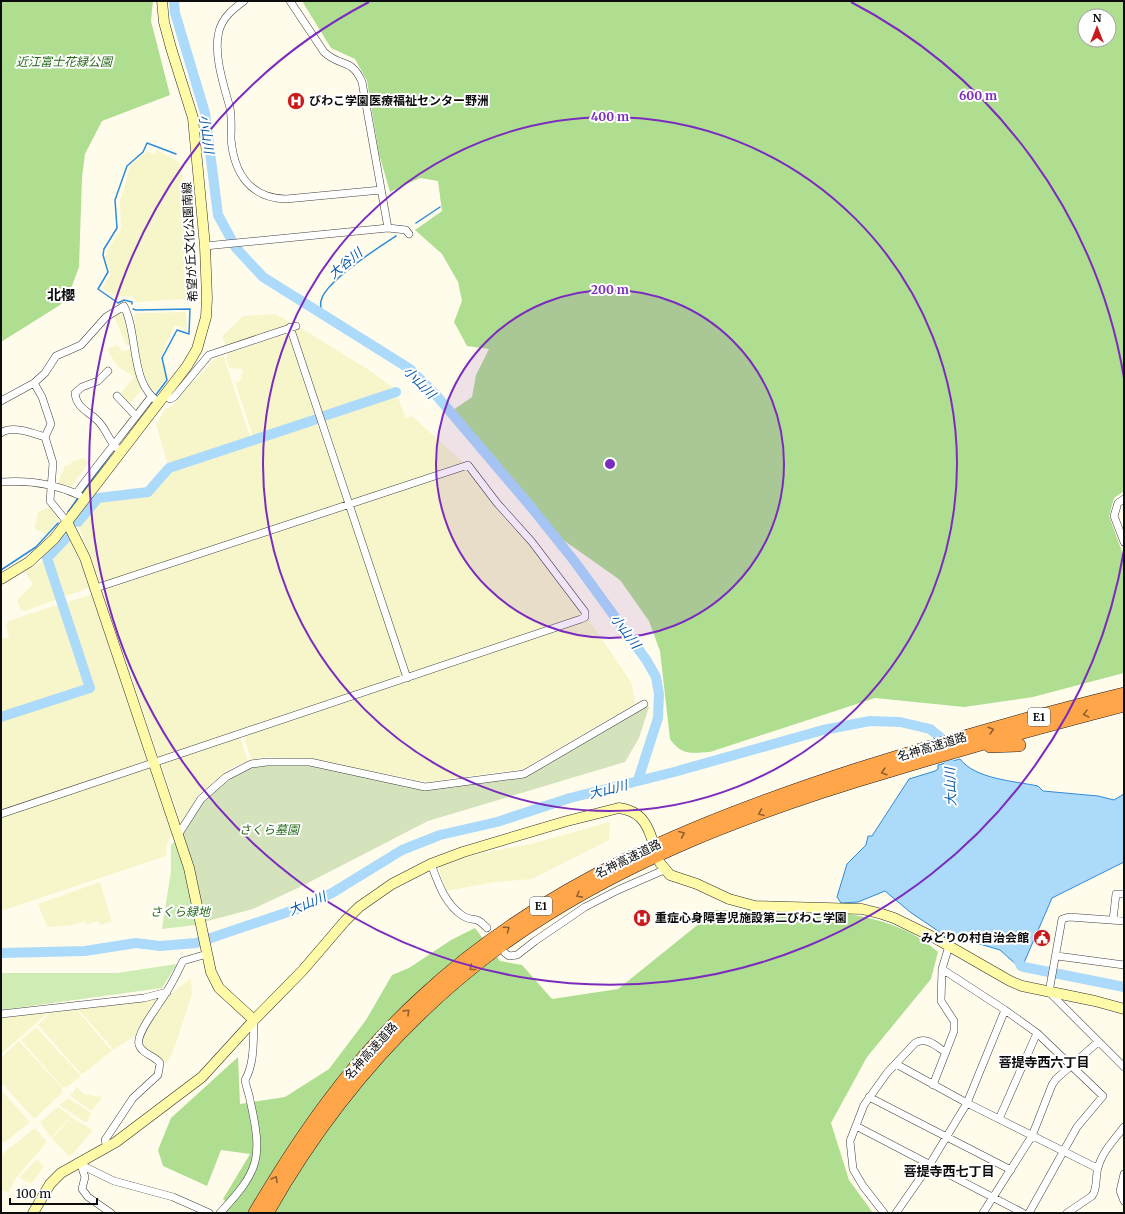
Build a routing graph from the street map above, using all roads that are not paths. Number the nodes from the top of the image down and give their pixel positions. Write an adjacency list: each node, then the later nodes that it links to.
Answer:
1 (162, 1): 7 (street, 希望が丘文化公園南線)
2 (244, 1): 4 (street)
3 (290, 1): 4 (street)
4 (381, 190): 5 (street)
5 (388, 228): 6 (street); 7 (street)
6 (410, 234)
7 (205, 246): 11 (street, 希望が丘文化公園南線)
8 (108, 371): 16 (street)
9 (34, 383): 11 (street); 12 (street); 15 (street)
10 (117, 396): 13 (street)
11 (159, 398): 13 (street); 17 (street, 希望が丘文化公園南線); 23 (street)
12 (1, 401)
13 (136, 416): 16 (street)
14 (1, 433): 15 (street)
15 (45, 436): 19 (street)
16 (113, 445): 17 (street); 20 (street)
17 (122, 452): 21 (street, 希望が丘文化公園南線)
18 (1, 482): 19 (street)
19 (51, 485): 20 (street); 24 (street)
20 (76, 494): 21 (street)
21 (86, 499): 24 (street, 希望が丘文化公園南線)
22 (1124, 499): 25 (street)
23 (349, 504): 27 (street); 28 (street); 28 (street)
24 (67, 522): 26 (street, 希望が丘文化公園南線); 27 (street)
25 (1124, 542)
26 (1, 579)
27 (96, 588): 37 (street)
28 (407, 678): 37 (street)
29 (1124, 686): 33 (highway)
30 (1124, 694): 33 (highway, 名神高速道路 / E1)
31 (644, 704): 39 (street)
32 (1124, 705): 34 (highway, 名神高速道路 / E1, one-way to 34)
33 (1010, 724): 34 (highway, 名神高速道路 / E1, one-way to 33)
34 (955, 745): 35 (highway); 36 (highway, 名神高速道路 / E1)
35 (1019, 745)
36 (934, 751): 86 (highway, 名神高速道路 / E1, one-way to 36); 87 (highway, 名神高速道路 / E1, one-way to 87)
37 (154, 763): 38 (street); 39 (street)
38 (1, 814)
39 (178, 835): 49 (street)
40 (652, 839): 41 (street)
41 (431, 864): 46 (street); 58 (street)
42 (662, 866): 47 (street); 48 (street)
43 (1124, 894): 44 (street)
44 (1112, 920): 45 (street); 50 (street)
45 (1124, 921)
46 (486, 928)
47 (949, 946): 52 (street); 54 (street)
48 (505, 953)
49 (207, 954): 53 (street); 58 (street)
50 (1057, 956): 51 (street); 54 (street)
51 (1124, 965)
52 (942, 969): 56 (street); 61 (street)
53 (167, 992): 57 (street); 73 (street)
54 (1049, 992): 55 (street); 60 (street)
55 (1124, 1009)
56 (1006, 1010): 59 (street); 67 (street)
57 (1, 1014)
58 (254, 1020): 73 (street); 85 (street)
59 (1037, 1033): 63 (street); 68 (street)
60 (1098, 1042): 63 (street); 64 (street)
61 (945, 1052): 62 (street); 65 (street)
62 (896, 1064): 65 (street); 66 (street)
63 (1071, 1065): 72 (street); 74 (street)
64 (1124, 1067)
65 (933, 1085): 67 (street)
66 (869, 1097): 69 (street); 71 (street)
67 (967, 1103): 68 (street); 71 (street)
68 (999, 1119): 72 (street)
69 (856, 1126): 76 (street); 88 (street)
70 (1124, 1127): 77 (street)
71 (947, 1136): 76 (street); 78 (street)
72 (1032, 1136): 74 (street); 78 (street)
73 (107, 1147): 75 (street)
74 (1065, 1152): 77 (street); 92 (street)
75 (79, 1164): 82 (street); 83 (street); 84 (street)
76 (930, 1164): 80 (street); 89 (street)
77 (1098, 1168): 93 (street)
78 (1011, 1170): 80 (street)
79 (1124, 1174): 81 (street)
80 (994, 1198): 90 (street); 91 (street)
81 (1124, 1201)
82 (37, 1211)
83 (111, 1213)
84 (209, 1213)
85 (220, 1213)
86 (256, 1213)
87 (267, 1213)
88 (884, 1213)
89 (896, 1213)
90 (983, 1213)
91 (1023, 1213)
92 (1029, 1213)
93 (1067, 1213)

